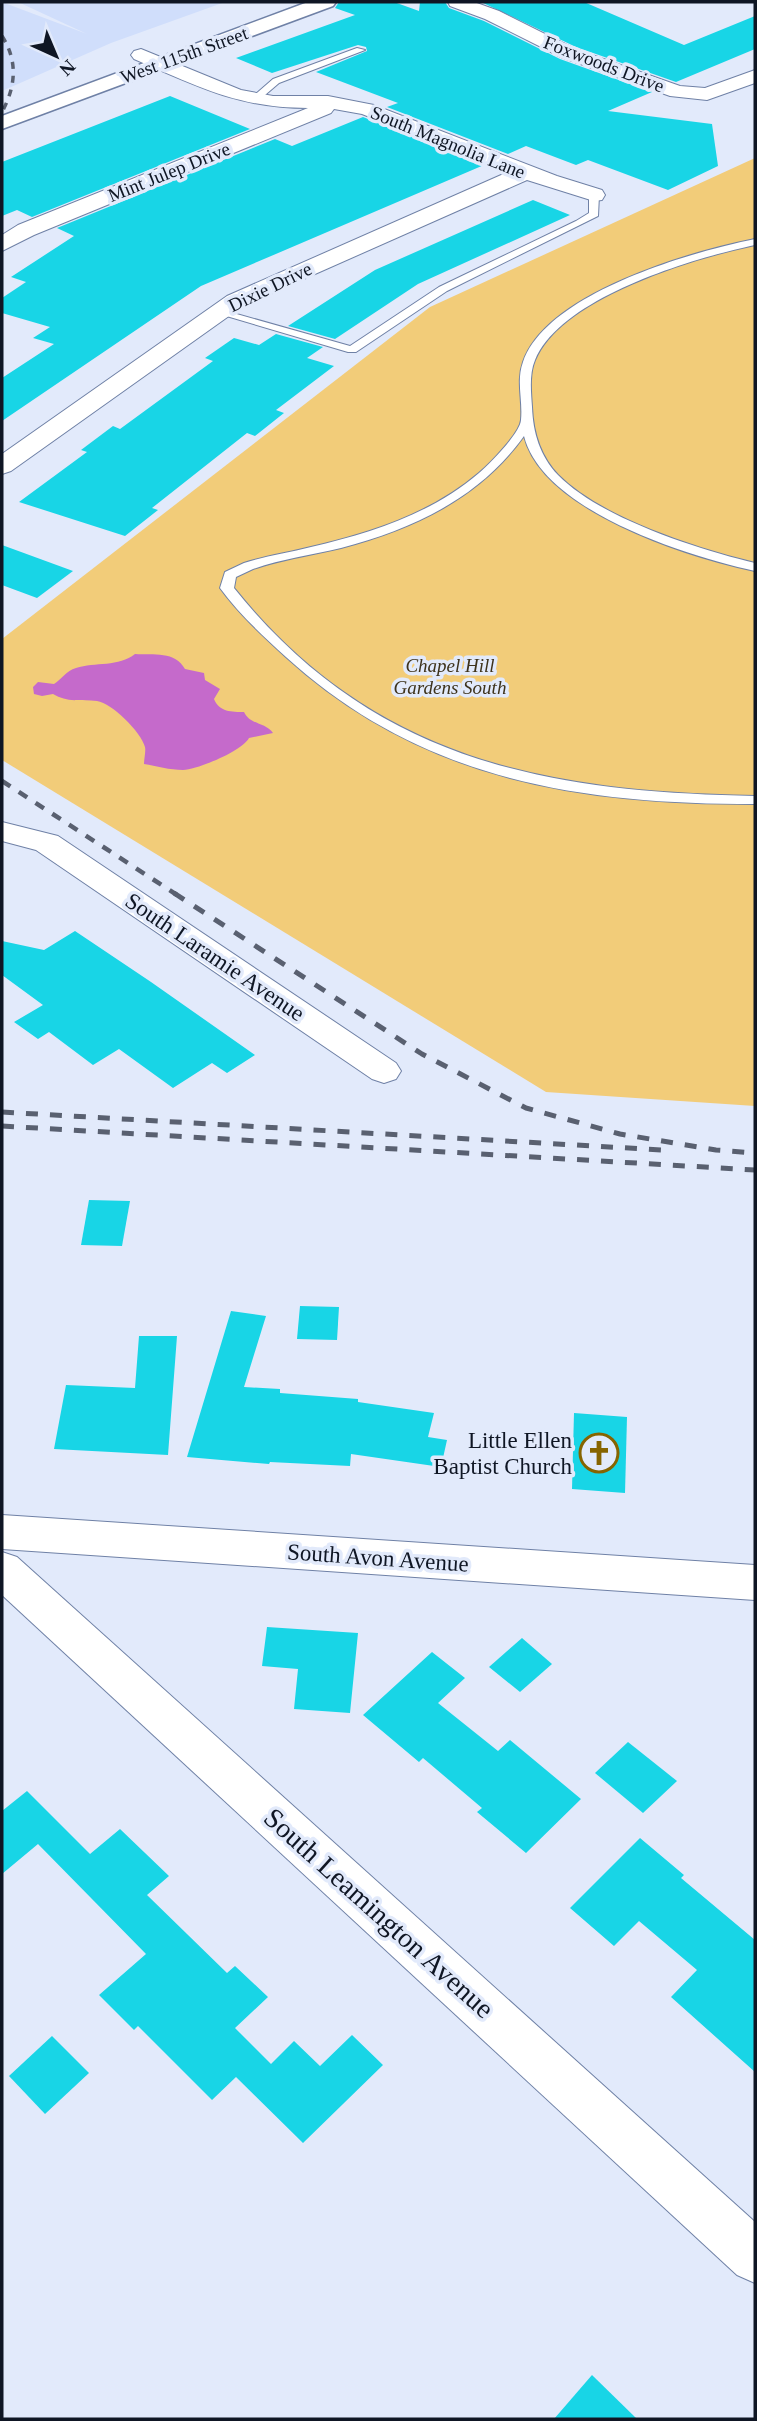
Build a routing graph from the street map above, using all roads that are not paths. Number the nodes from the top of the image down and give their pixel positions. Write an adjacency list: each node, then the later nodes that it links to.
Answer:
1 (286, 2): 5 (street, West 115th Street)
2 (326, 2): 5 (street, West 115th Street)
3 (457, 2): 6 (street, Foxwoods Drive)
4 (360, 50): 7 (lane)
5 (151, 59): 7 (street, South Magnolia Lane); 9 (street, West 115th Street); 10 (street, West 115th Street)
6 (755, 76)
7 (255, 99): 8 (street, South Magnolia Lane)
8 (338, 103): 11 (street, South Magnolia Lane); 14 (street, Mint Julep Drive)
9 (2, 106)
10 (2, 123)
11 (526, 172): 12 (street, South Magnolia Lane); 15 (street, Dixie Drive)
12 (594, 195): 15 (lane)
13 (755, 242): 16 (lane)
14 (2, 244)
15 (219, 312): 17 (street, Dixie Drive)
16 (527, 423): 18 (lane); 19 (lane)
17 (2, 466)
18 (755, 567)
19 (755, 800)
20 (2, 831): 21 (street, South Laramie Avenue)
21 (384, 1071)
22 (2, 1532): 24 (street, South Avon Avenue)
23 (2, 1569): 25 (street, South Leamington Avenue)
24 (755, 1583)
25 (755, 2257)

